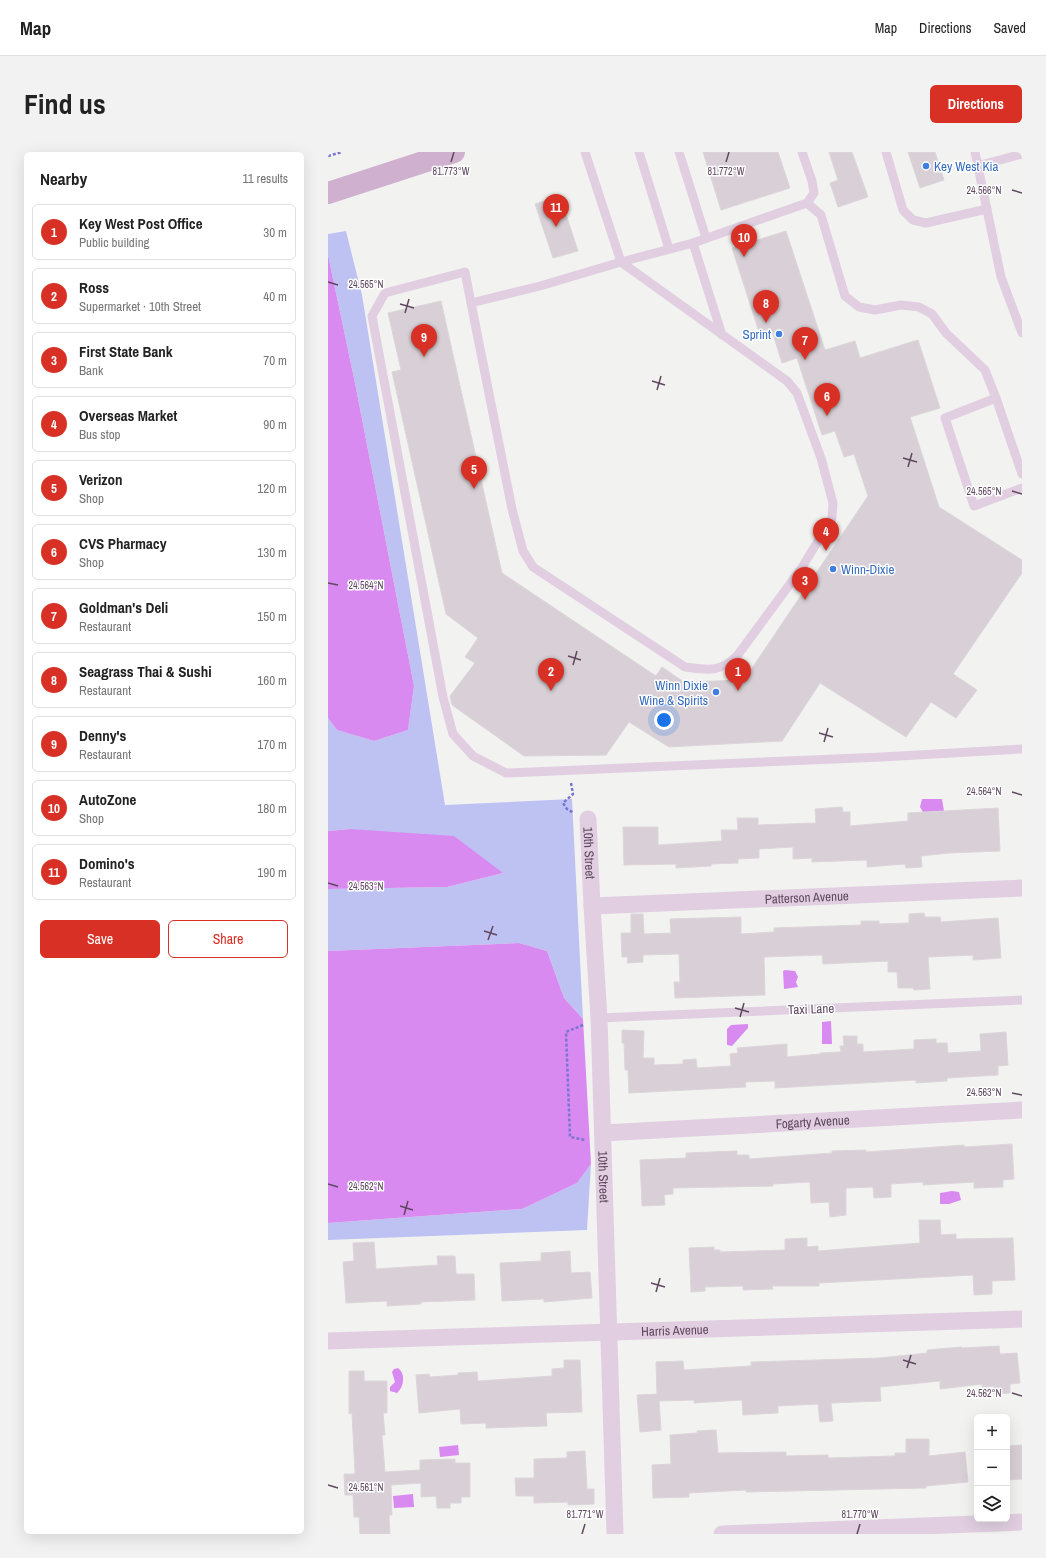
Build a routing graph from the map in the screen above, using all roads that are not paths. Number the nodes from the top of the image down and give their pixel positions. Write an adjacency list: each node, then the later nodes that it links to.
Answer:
1 (454, 152): 10 (main road)
2 (585, 152): 16 (lane)
3 (639, 152): 15 (lane)
4 (680, 152): 13 (lane)
5 (802, 152): 11 (lane)
6 (886, 152): 12 (lane)
7 (975, 152): 9 (lane)
8 (1022, 154): 9 (lane)
9 (977, 166): 12 (lane)
10 (338, 190)
11 (807, 204): 13 (lane); 20 (lane)
12 (987, 209): 18 (lane)
13 (706, 238): 14 (lane)
14 (693, 243): 15 (lane); 19 (lane)
15 (669, 249): 16 (lane)
16 (621, 262): 17 (lane); 19 (lane)
17 (471, 303): 19 (lane); 23 (lane)
18 (1022, 333)
19 (722, 335)
20 (996, 398): 21 (lane); 22 (lane)
21 (1022, 474)
22 (1022, 488)
23 (1022, 749)
24 (588, 819): 26 (street, 10th Street)
25 (1022, 888): 26 (street, Patterson Avenue)
26 (592, 906): 28 (street, 10th Street)
27 (1022, 1000): 28 (lane, Taxi Lane)
28 (593, 1021): 30 (street, 10th Street)
29 (1022, 1110): 30 (street, Fogarty Avenue)
30 (597, 1137): 32 (street, 10th Street)
31 (1022, 1319): 32 (street, Harris Avenue)
32 (608, 1333): 33 (street, Harris Avenue); 35 (street, 10th Street)
33 (328, 1341)
34 (1022, 1522): 36 (street)
35 (615, 1534)
36 (722, 1534)

